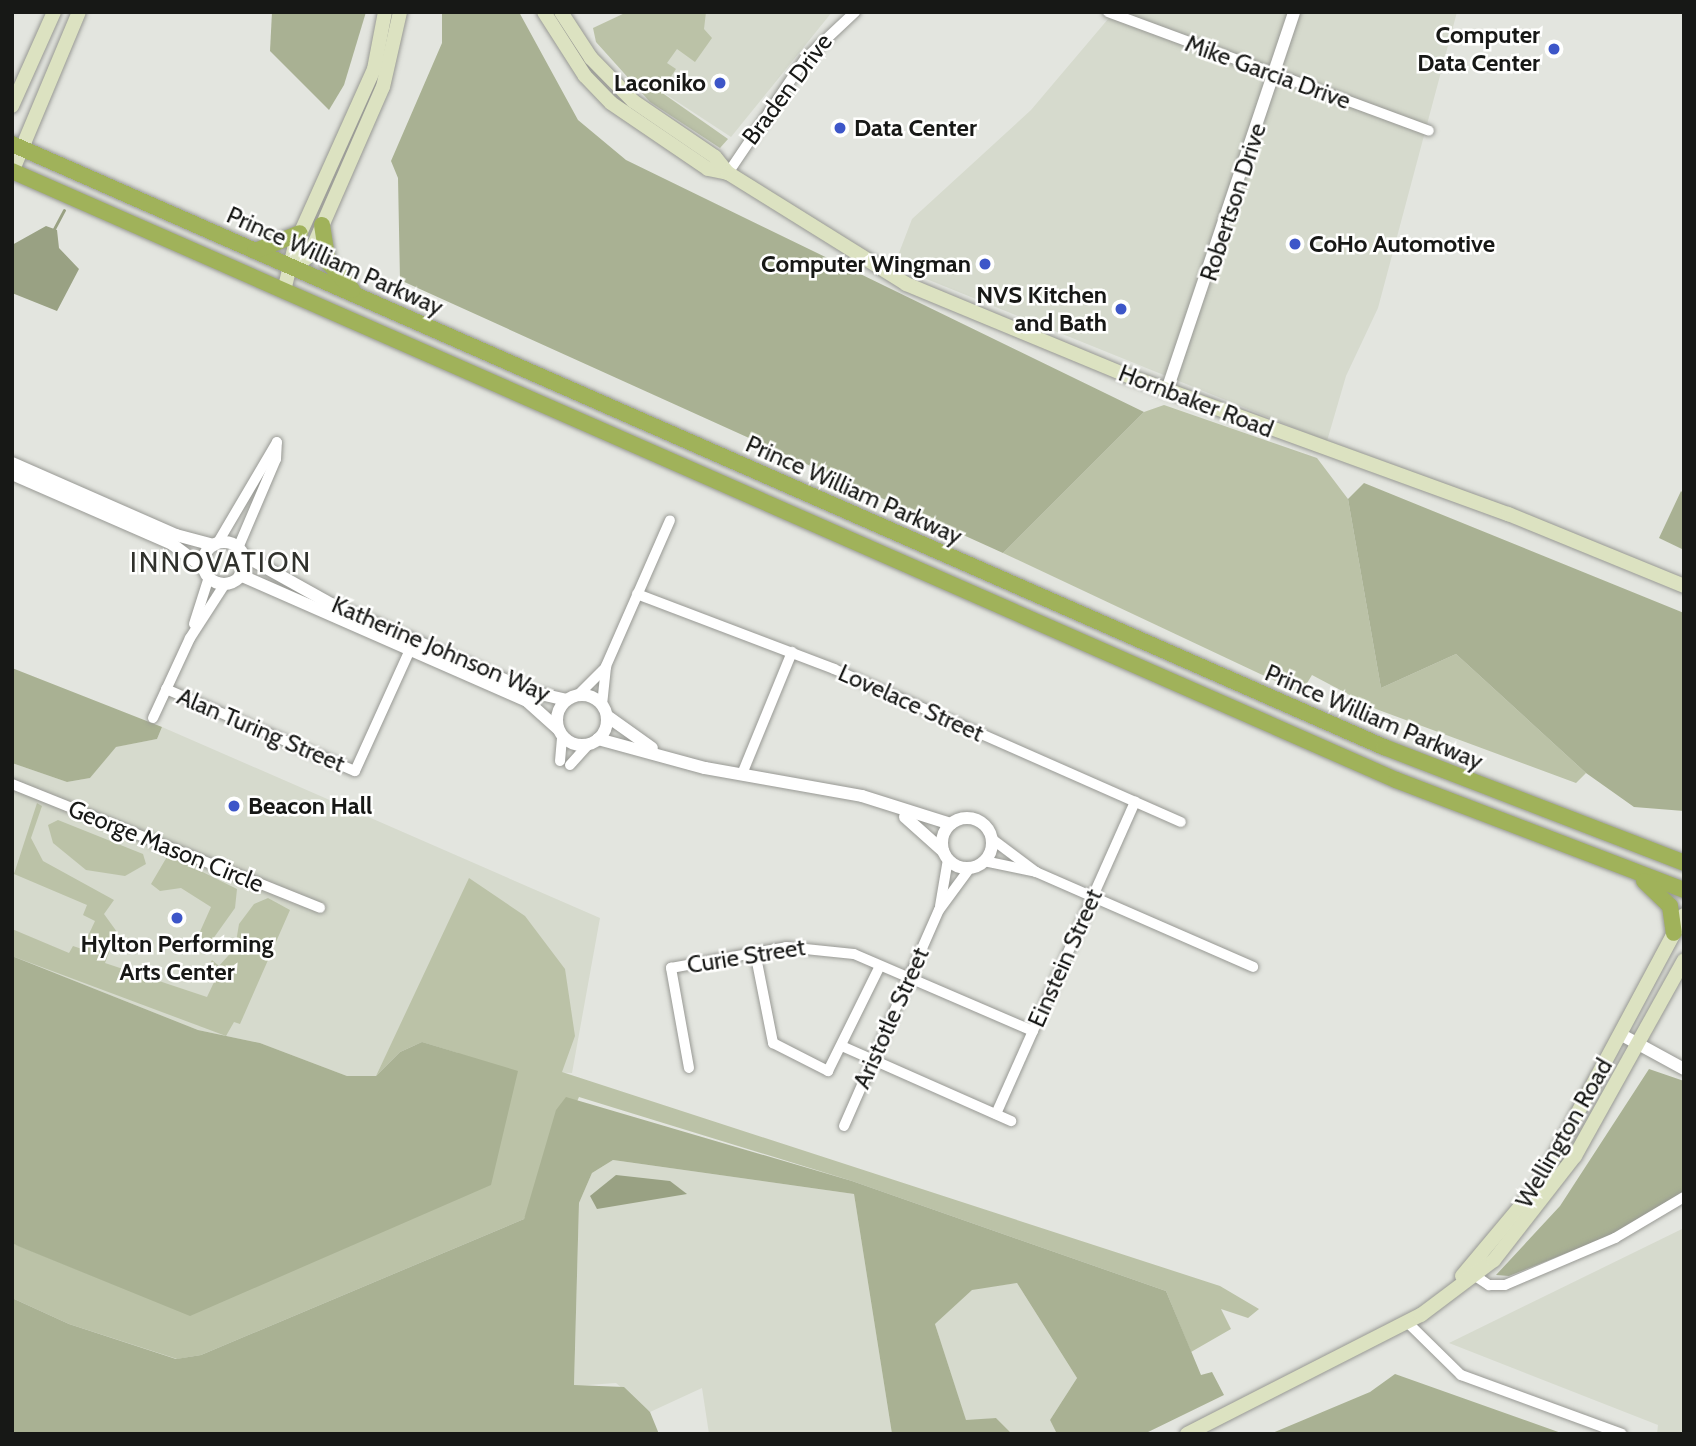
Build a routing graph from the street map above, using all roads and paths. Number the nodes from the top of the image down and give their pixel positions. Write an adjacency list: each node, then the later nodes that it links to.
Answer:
1 (54, 12): 11 (main road)
2 (79, 12): 13 (main road)
3 (385, 12): 17 (main road)
4 (400, 12): 16 (main road)
5 (544, 12): 15 (main road, Hornbaker Road)
6 (562, 12): 15 (main road, Hornbaker Road)
7 (855, 12): 15 (street, Braden Drive)
8 (1108, 12): 10 (street, Mike Garcia Drive)
9 (1294, 12): 10 (street, Robertson Drive)
10 (1273, 76): 12 (street, Mike Garcia Drive); 22 (street, Robertson Drive)
11 (12, 106)
12 (1429, 131)
13 (17, 146): 14 (main road); 18 (highway, Prince William Parkway)
14 (12, 171): 20 (highway, Prince William Parkway)
15 (728, 173): 22 (main road, Hornbaker Road)
16 (322, 225): 19 (main road); 21 (highway)
17 (300, 233): 18 (highway); 19 (main road)
18 (256, 251): 19 (highway, Prince William Parkway)
19 (294, 268): 20 (main road); 21 (highway, Prince William Parkway)
20 (284, 291): 56 (highway, Prince William Parkway)
21 (359, 297): 53 (highway, Prince William Parkway)
22 (1167, 390): 31 (main road, Hornbaker Road)
23 (12, 463): 26 (street)
24 (12, 474): 28 (street)
25 (670, 520): 32 (street)
26 (216, 544): 27 (street, Katherine Johnson Way); 27 (street); 28 (street)
27 (241, 552): 29 (street); 38 (street, Katherine Johnson Way)
28 (206, 573): 30 (street); 33 (street)
29 (240, 575): 30 (street); 34 (street, Katherine Johnson Way)
30 (225, 583): 33 (street)
31 (1684, 586)
32 (638, 594): 35 (street, Lovelace Street); 36 (street)
33 (190, 638): 37 (street)
34 (410, 650): 37 (street, Alan Turing Street); 41 (street, Katherine Johnson Way)
35 (792, 652): 44 (street); 46 (street, Lovelace Street)
36 (606, 666): 38 (street); 39 (street)
37 (166, 690): 40 (street)
38 (572, 698): 39 (street, Katherine Johnson Way); 41 (street)
39 (604, 710): 42 (street); 43 (street)
40 (153, 718)
41 (560, 733): 42 (street); 42 (street)
42 (594, 742): 43 (street)
43 (655, 750): 44 (street)
44 (742, 774): 47 (street)
45 (12, 784): 59 (street, George Mason Circle)
46 (1135, 802): 48 (street, Lovelace Street); 58 (street, Einstein Street)
47 (894, 808): 49 (street); 51 (street)
48 (1181, 822)
49 (951, 824): 50 (street); 51 (street)
50 (992, 839): 52 (street); 55 (street)
51 (946, 855): 54 (street); 60 (street, Aristotle Street)
52 (984, 861): 54 (street); 55 (street)
53 (1684, 863)
54 (970, 867): 60 (street, Aristotle Street)
55 (1036, 872): 58 (street)
56 (1630, 872): 57 (highway, Prince William Parkway); 62 (highway)
57 (1684, 890)
58 (1093, 897): 66 (street); 68 (street, Einstein Street)
59 (320, 908)
60 (939, 910): 67 (street, Aristotle Street)
61 (1684, 915): 62 (main road, Wellington Road)
62 (1674, 933): 69 (main road, Wellington Road)
63 (755, 952): 65 (street, Curie Street); 71 (street); 73 (street, Curie Street)
64 (1684, 960): 70 (main road, Wellington Road)
65 (880, 965): 67 (street, Curie Street); 71 (street)
66 (1253, 967)
67 (909, 978): 68 (street, Curie Street); 72 (street, Aristotle Street)
68 (1033, 1031): 75 (street, Einstein Street)
69 (1620, 1034): 70 (street); 79 (main road, Wellington Road)
70 (1638, 1044): 74 (street); 79 (main road, Wellington Road)
71 (844, 1047): 72 (street)
72 (873, 1060): 75 (street); 77 (street, Aristotle Street)
73 (689, 1068)
74 (1684, 1069)
75 (996, 1114): 76 (street)
76 (1011, 1121)
77 (844, 1126)
78 (1684, 1197): 79 (street)
79 (1472, 1273): 80 (main road, Wellington Road)
80 (1408, 1322): 81 (main road, Wellington Road); 82 (street)
81 (1187, 1434)
82 (1622, 1434)

